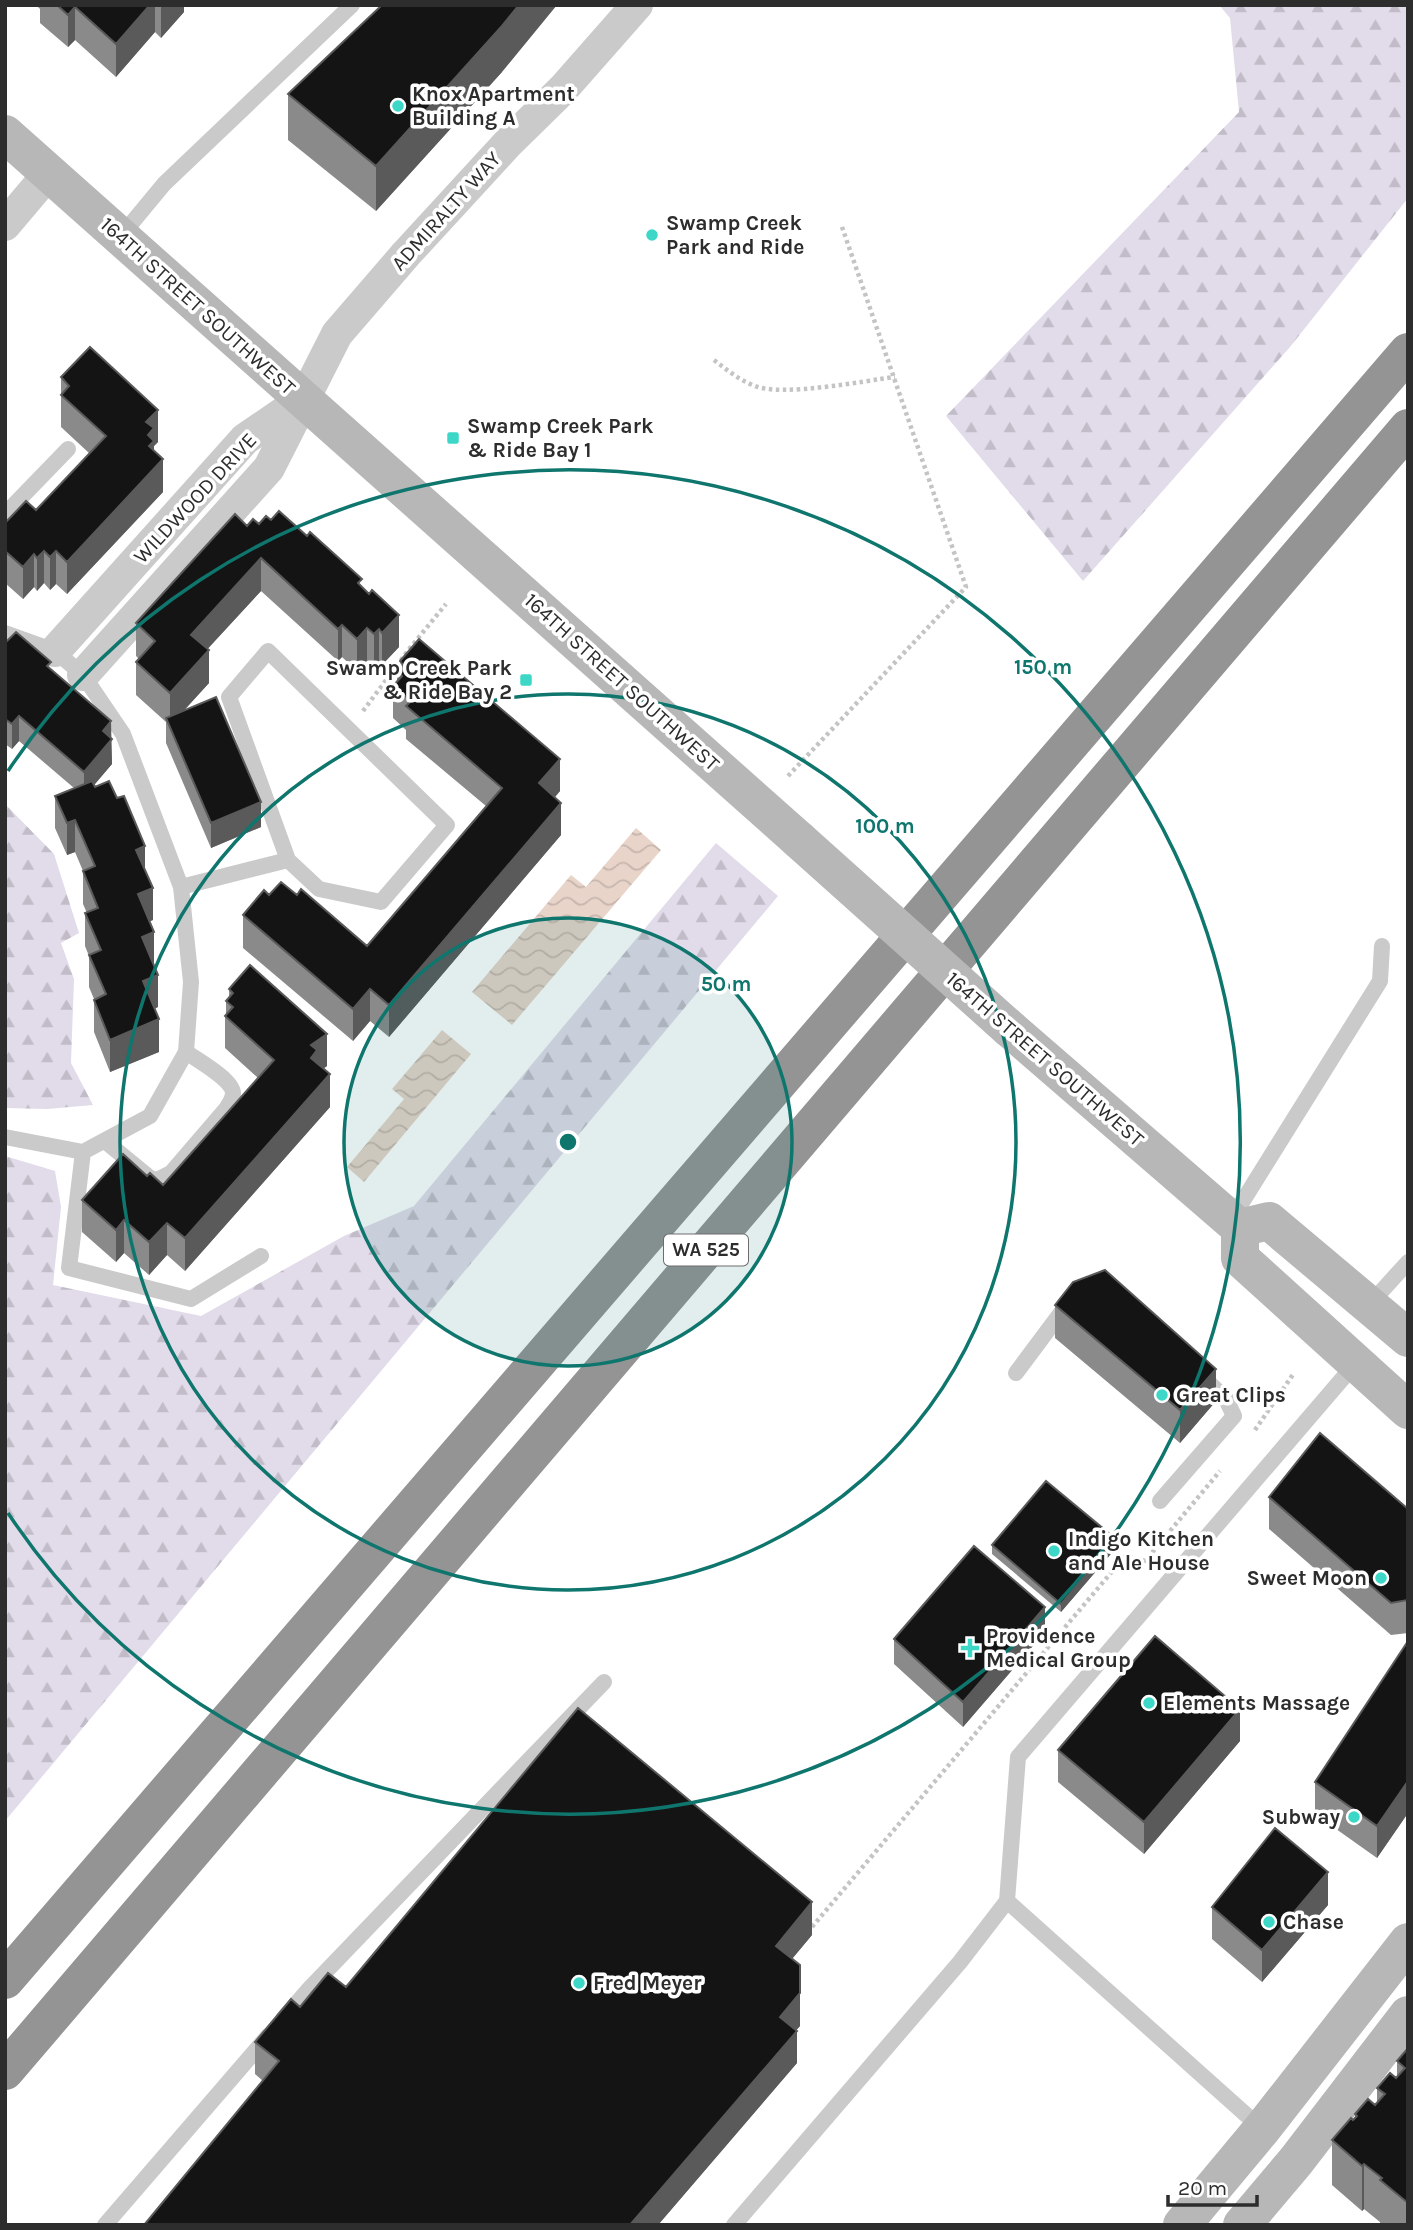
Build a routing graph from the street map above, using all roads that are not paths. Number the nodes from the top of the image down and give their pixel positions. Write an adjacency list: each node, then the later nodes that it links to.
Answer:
1 (352, 5): 6 (lane)
2 (637, 5): 8 (street, ADMIRALTY WAY)
3 (5, 134): 4 (main road, 164TH STREET SOUTHWEST)
4 (49, 173): 5 (street); 6 (main road, 164TH STREET SOUTHWEST)
5 (5, 225)
6 (121, 236): 8 (main road, 164TH STREET SOUTHWEST)
7 (1408, 352): 36 (highway, WA 525)
8 (303, 399): 13 (street, WILDWOOD DRIVE); 14 (street, WILDWOOD DRIVE); 22 (main road, 164TH STREET SOUTHWEST, bridge)
9 (1408, 428): 38 (highway, WA 525)
10 (68, 449): 11 (lane)
11 (5, 514)
12 (5, 633): 13 (lane)
13 (55, 651): 14 (lane)
14 (83, 675): 16 (lane)
15 (288, 860): 15 (lane); 16 (lane)
16 (181, 887): 18 (lane)
17 (1382, 946): 22 (lane)
18 (186, 1052): 20 (lane); 20 (lane)
19 (5, 1137): 21 (lane)
20 (105, 1141): 21 (lane)
21 (83, 1152): 23 (lane)
22 (1235, 1225): 26 (main road); 29 (main road)
23 (261, 1256)
24 (1408, 1262): 26 (lane)
25 (1081, 1300): 30 (lane)
26 (1369, 1305): 27 (main road)
27 (1408, 1338)
28 (1187, 1363): 32 (lane)
29 (1355, 1364): 31 (main road); 34 (lane)
30 (1016, 1373)
31 (1408, 1410)
32 (1160, 1501)
33 (604, 1682): 40 (lane)
34 (1007, 1901): 39 (lane); 41 (lane)
35 (1408, 1942): 39 (main road)
36 (5, 1980)
37 (1408, 2015): 43 (main road)
38 (5, 2071)
39 (1262, 2129): 42 (main road)
40 (105, 2225)
41 (734, 2225)
42 (1182, 2225)
43 (1242, 2225)

